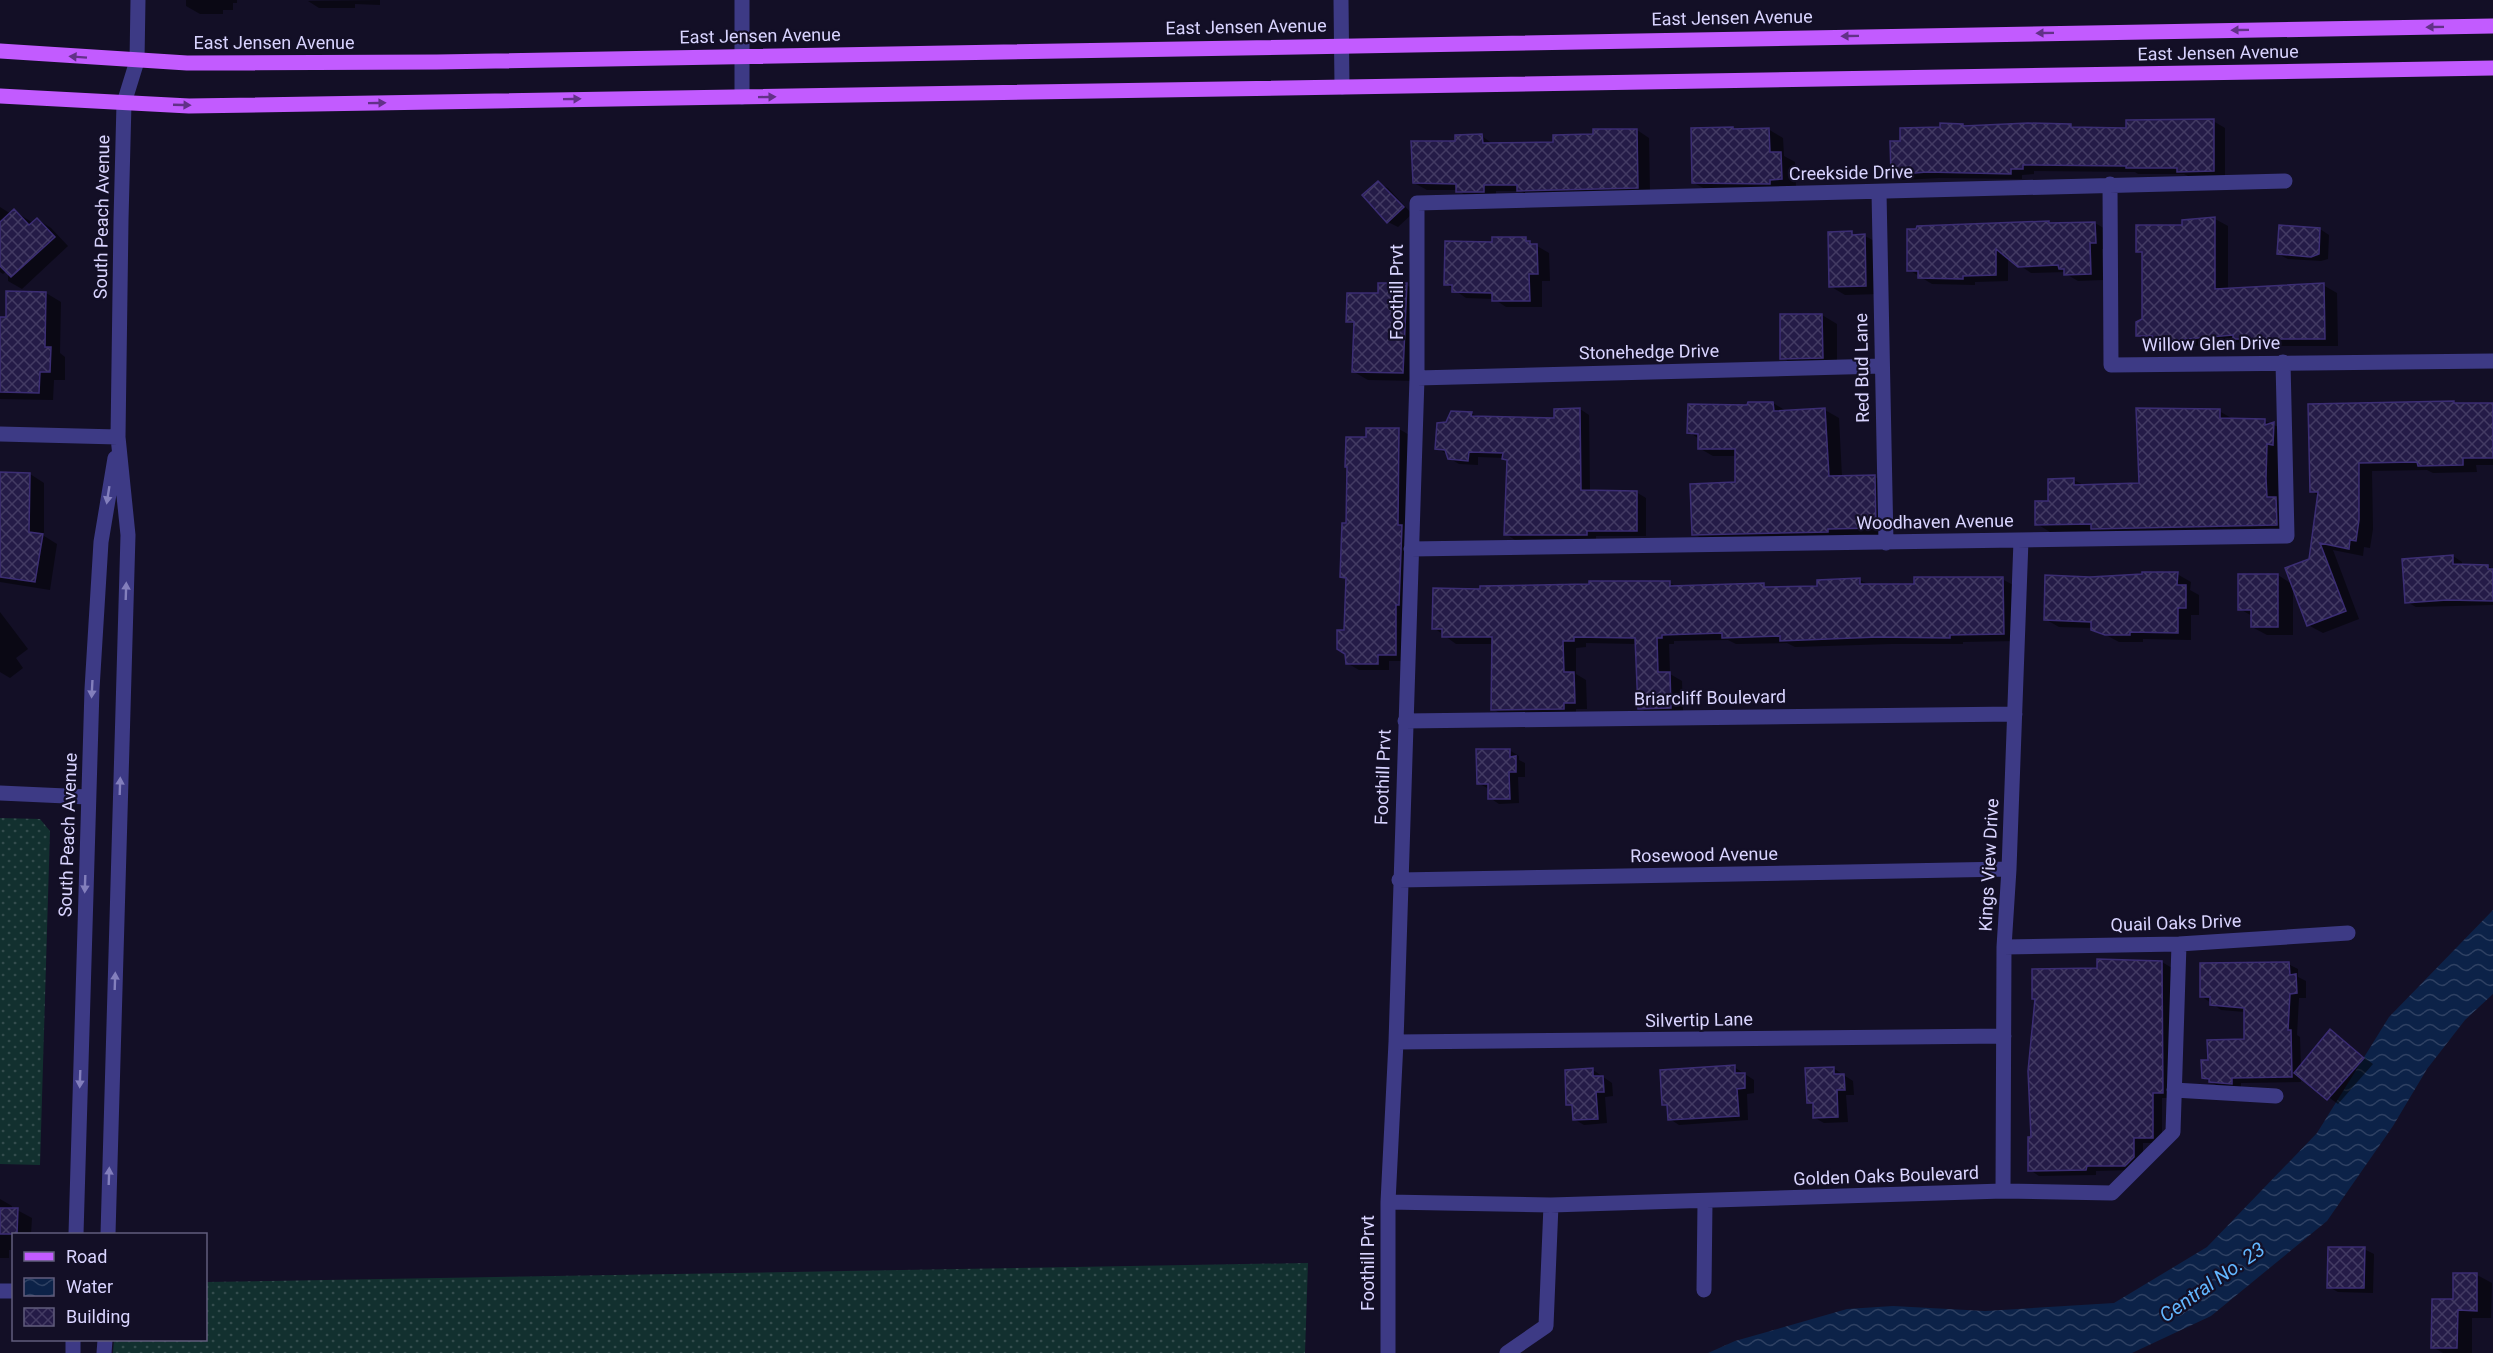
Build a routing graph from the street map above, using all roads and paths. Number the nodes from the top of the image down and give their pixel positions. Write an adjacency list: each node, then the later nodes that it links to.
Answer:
1 (138, 0): 8 (street, South Peach Avenue)
2 (742, 0): 7 (street)
3 (1341, 0): 5 (street)
4 (2493, 26): 5 (main road, East Jensen Avenue, one-way to 5)
5 (1340, 45): 7 (main road, East Jensen Avenue); 10 (street)
6 (0, 51): 8 (main road, East Jensen Avenue, one-way to 6)
7 (742, 56): 8 (main road, East Jensen Avenue); 12 (street)
8 (137, 62): 13 (street, South Peach Avenue)
9 (2493, 68): 10 (main road, East Jensen Avenue)
10 (1342, 87): 12 (main road, East Jensen Avenue, one-way to 10)
11 (0, 96): 13 (main road, East Jensen Avenue)
12 (742, 97): 13 (main road, East Jensen Avenue, one-way to 12)
13 (124, 103): 23 (street, South Peach Avenue)
14 (2285, 181): 15 (street, Creekside Drive)
15 (2110, 184): 16 (street, Creekside Drive); 19 (street, Willow Glen Drive)
16 (1880, 192): 17 (street, Creekside Drive); 20 (street, Red Bud Lane)
17 (1417, 202): 21 (street, Foothill Prvt)
18 (2493, 361): 19 (street, Willow Glen Drive)
19 (2283, 362): 24 (street, Woodhaven Avenue)
20 (1882, 366): 21 (street, Stonehedge Drive); 25 (street, Red Bud Lane)
21 (1416, 378): 26 (street, Foothill Prvt)
22 (0, 434): 23 (street)
23 (118, 437): 30 (street, South Peach Avenue, one-way to 30); 45 (street, South Peach Avenue, one-way to 23)
24 (2021, 540): 25 (street, Woodhaven Avenue); 27 (street, Kings View Drive)
25 (1886, 543): 26 (street, Woodhaven Avenue)
26 (1411, 549): 28 (street, Foothill Prvt)
27 (2015, 714): 28 (street, Briarcliff Boulevard); 31 (street, Kings View Drive)
28 (1405, 720): 32 (street, Foothill Prvt)
29 (0, 793): 30 (street)
30 (88, 798): 44 (street, South Peach Avenue, one-way to 44)
31 (2009, 869): 32 (street, Rosewood Avenue); 35 (street, Kings View Drive)
32 (1399, 880): 37 (street, Foothill Prvt)
33 (2348, 933): 34 (street, Quail Oaks Drive)
34 (2179, 944): 35 (street, Quail Oaks Drive); 38 (street, Golden Oaks Boulevard)
35 (2004, 947): 36 (street, Kings View Drive)
36 (2004, 1036): 37 (street, Silvertip Lane); 40 (street, Kings View Drive)
37 (1396, 1042): 41 (street, Foothill Prvt)
38 (2174, 1090): 39 (street); 40 (street, Golden Oaks Boulevard)
39 (2276, 1096)
40 (2003, 1191): 42 (street, Golden Oaks Boulevard)
41 (1388, 1202): 43 (street, Golden Oaks Boulevard); 47 (street, Foothill Prvt)
42 (1705, 1202): 43 (street, Golden Oaks Boulevard); 46 (street)
43 (1551, 1205): 48 (street)
44 (76, 1233)
45 (108, 1233)
46 (1704, 1290)
47 (1388, 1353)
48 (1507, 1353)

